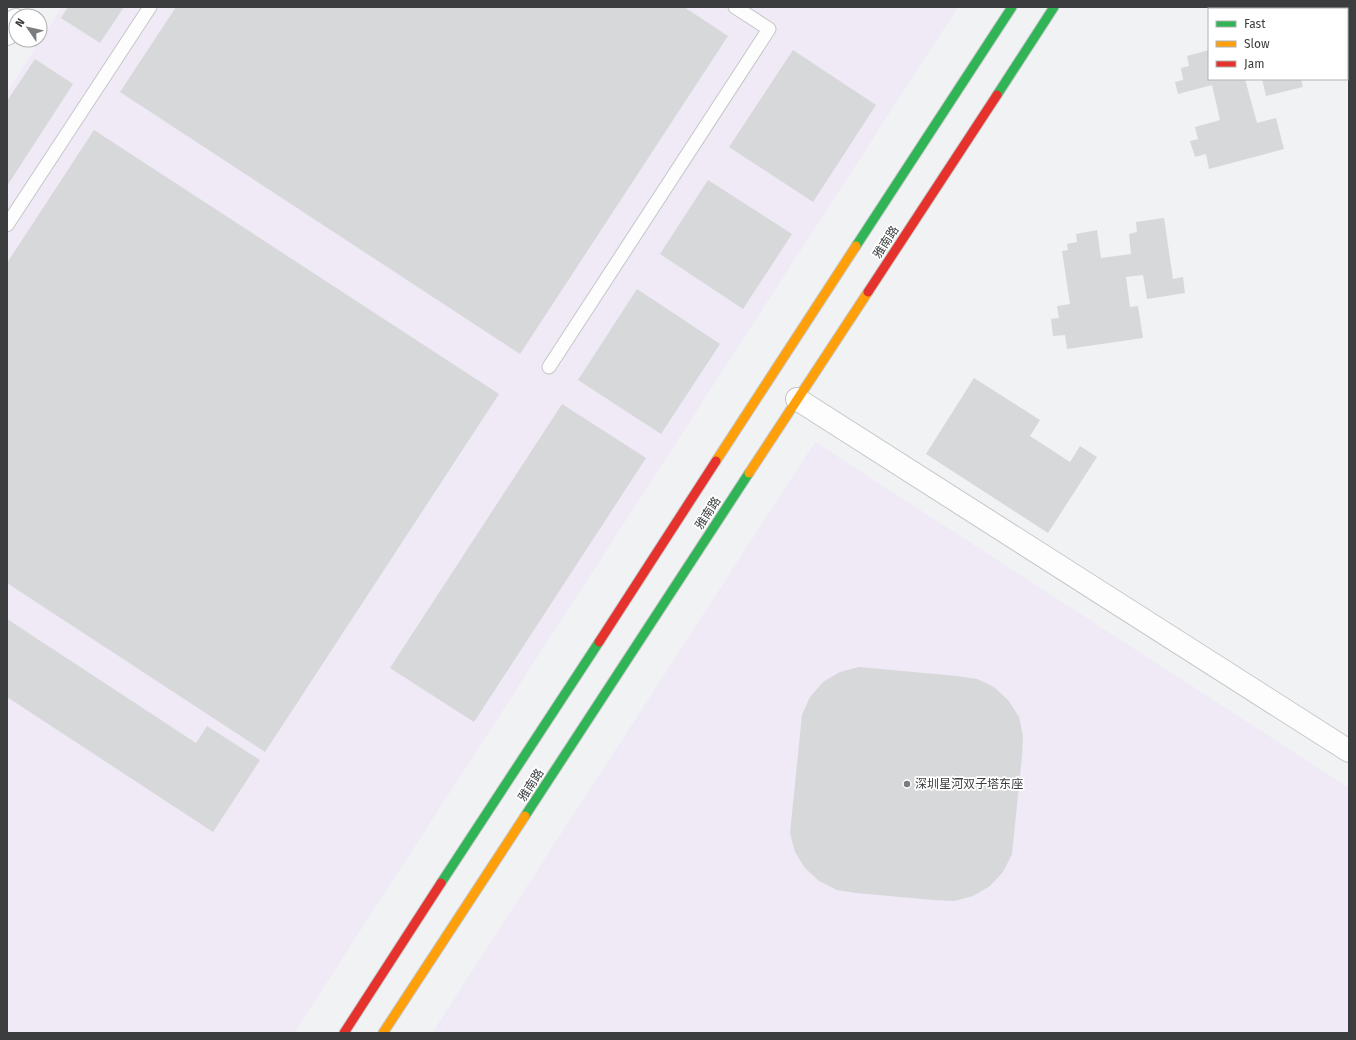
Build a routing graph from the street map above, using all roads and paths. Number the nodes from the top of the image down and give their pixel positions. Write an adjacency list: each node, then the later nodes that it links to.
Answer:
1 (150, 7): 5 (lane)
2 (735, 7): 6 (lane)
3 (1012, 7): 9 (street, 雅南路)
4 (1054, 7): 7 (street, 雅南路)
5 (7, 225)
6 (549, 367)
7 (797, 399): 8 (street); 10 (street, 雅南路)
8 (1349, 751)
9 (344, 1033)
10 (383, 1033)

